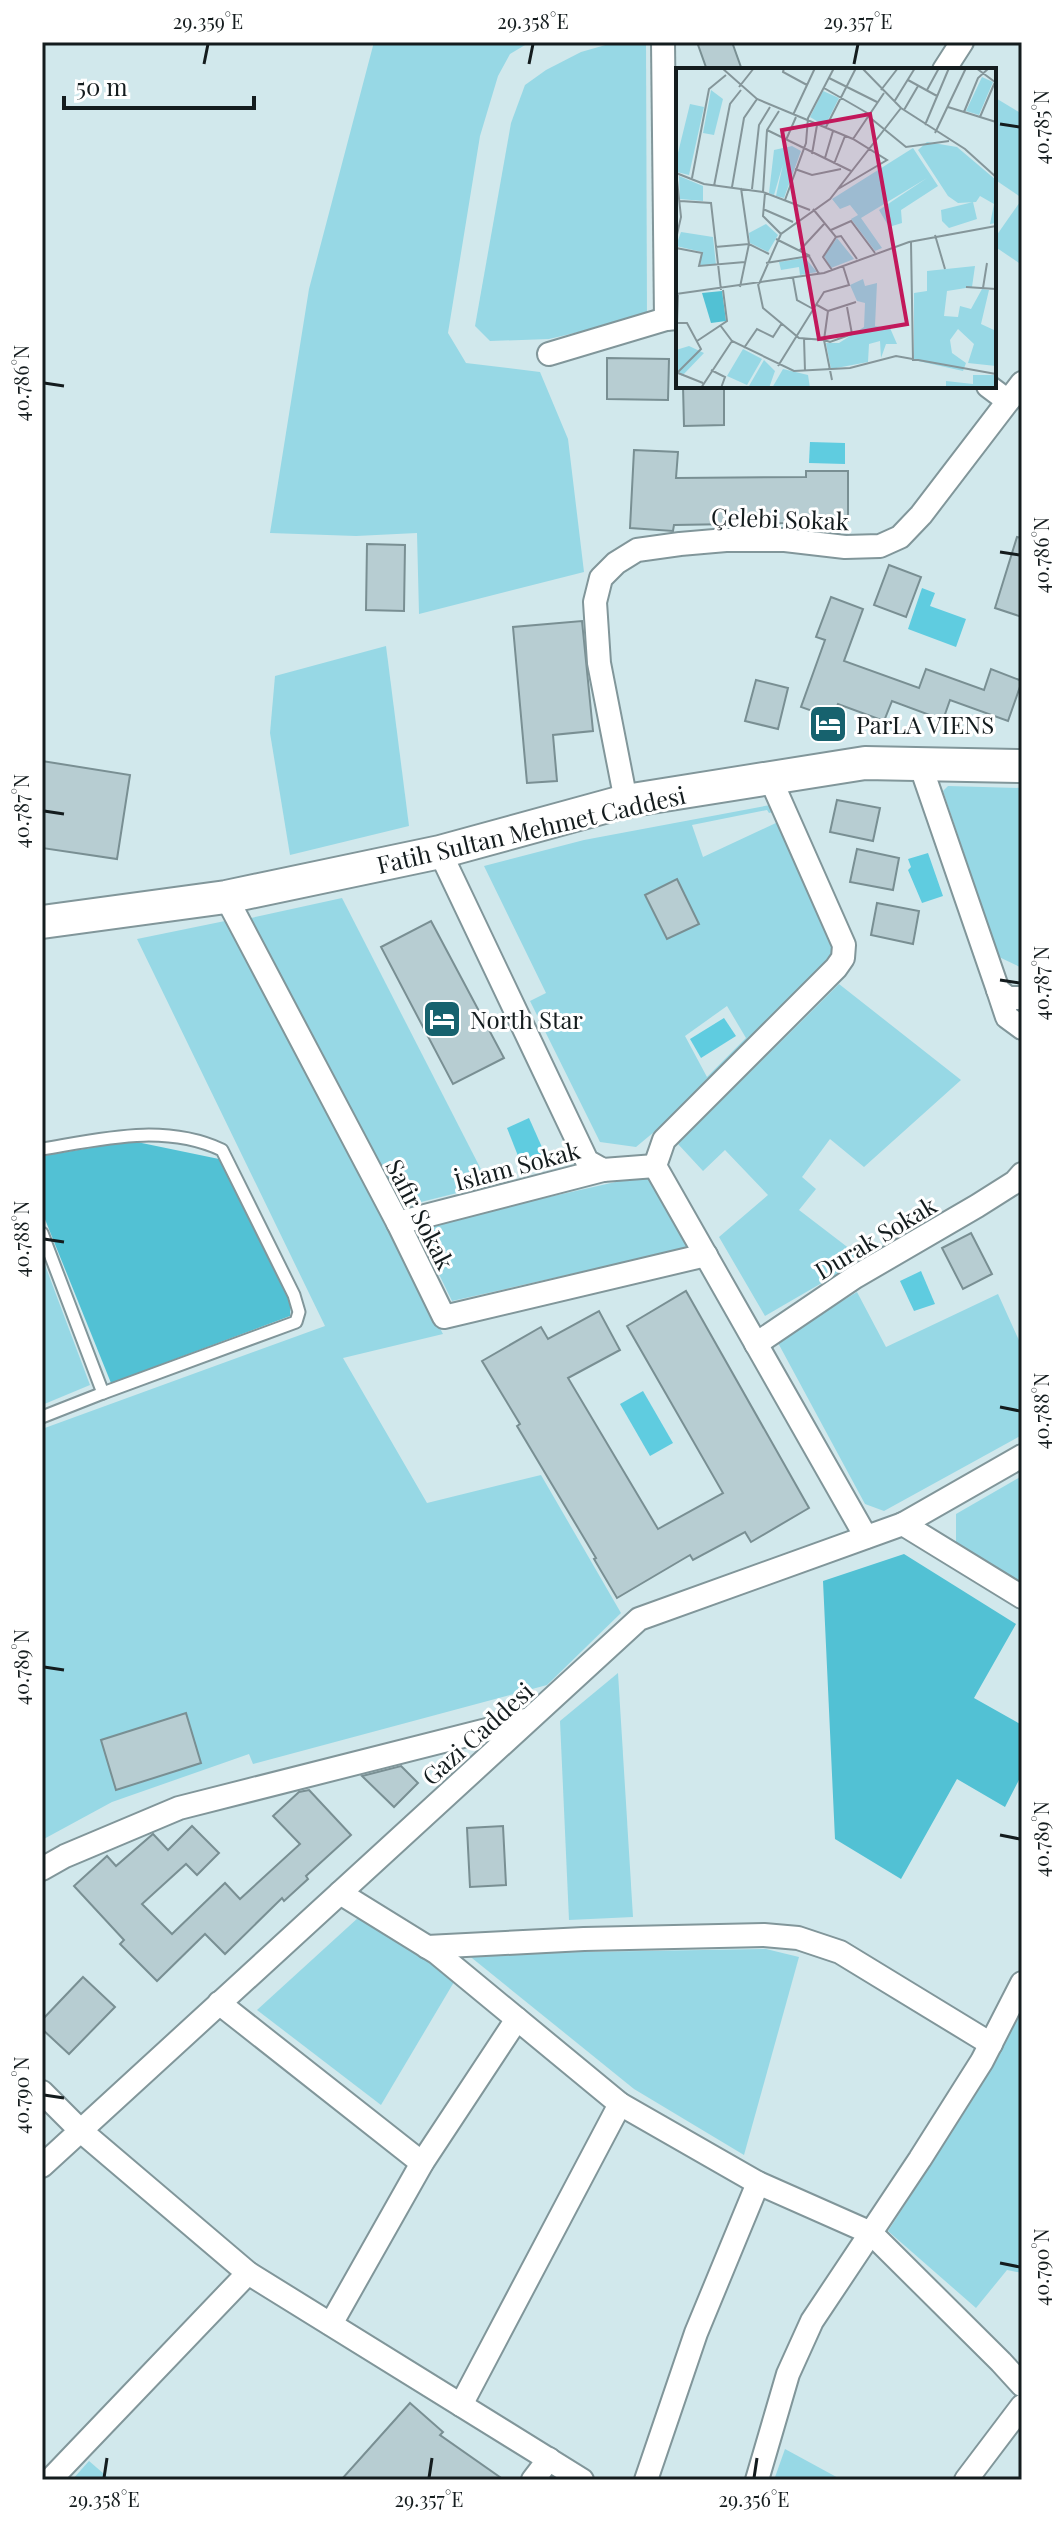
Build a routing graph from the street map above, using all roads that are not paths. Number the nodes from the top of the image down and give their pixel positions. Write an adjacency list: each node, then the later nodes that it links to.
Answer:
1 (663, 42): 4 (street)
2 (962, 42): 3 (street)
3 (945, 68)
4 (672, 319): 5 (street)
5 (549, 354)
6 (1015, 392): 10 (street, Çelebi Sokak)
7 (920, 764): 8 (street, Fatih Sultan Mehmet Caddesi); 9 (street, Fatih Sultan Mehmet Caddesi); 14 (street)
8 (1022, 766)
9 (770, 778): 10 (street, Fatih Sultan Mehmet Caddesi); 18 (street)
10 (626, 801): 11 (street, Fatih Sultan Mehmet Caddesi)
11 (440, 852): 12 (street, Fatih Sultan Mehmet Caddesi); 19 (street)
12 (226, 897): 13 (street, Fatih Sultan Mehmet Caddesi); 21 (street, Safir Sokak)
13 (42, 922)
14 (998, 990): 15 (street); 16 (street)
15 (1022, 998)
16 (1022, 1028)
17 (42, 1149): 25 (lane)
18 (655, 1166): 19 (street, İslam Sokak); 23 (street)
19 (603, 1170): 21 (street, İslam Sokak)
20 (1020, 1182): 24 (street, Durak Sokak)
21 (398, 1223): 23 (street, Safir Sokak)
22 (42, 1233): 25 (lane)
23 (706, 1255): 24 (street)
24 (756, 1344): 29 (street)
25 (103, 1393): 26 (lane)
26 (42, 1417)
27 (1022, 1456): 28 (street, Gazi Caddesi)
28 (903, 1524): 29 (street, Gazi Caddesi); 30 (street)
29 (866, 1537): 31 (street, Gazi Caddesi)
30 (1022, 1597)
31 (531, 1719): 32 (street); 33 (street, Gazi Caddesi)
32 (42, 1869)
33 (340, 1893): 34 (street); 36 (street, Gazi Caddesi)
34 (427, 1947): 37 (street); 38 (street)
35 (1022, 1983): 38 (street)
36 (219, 2003): 41 (street, Gazi Caddesi); 42 (street)
37 (517, 2019): 40 (street); 42 (street)
38 (991, 2044): 45 (street)
39 (42, 2092): 41 (street)
40 (620, 2104): 44 (street); 49 (street)
41 (81, 2131): 43 (street, Gazi Caddesi); 46 (street)
42 (422, 2163): 47 (street)
43 (42, 2166)
44 (758, 2183): 45 (street); 55 (street)
45 (871, 2233): 48 (street); 56 (street)
46 (248, 2273): 47 (street); 52 (street)
47 (331, 2324): 49 (street)
48 (1022, 2385)
49 (461, 2405): 51 (street)
50 (1022, 2406): 57 (street)
51 (549, 2459): 53 (street); 54 (street)
52 (50, 2480)
53 (533, 2480)
54 (582, 2480)
55 (646, 2480)
56 (757, 2480)
57 (966, 2480)

